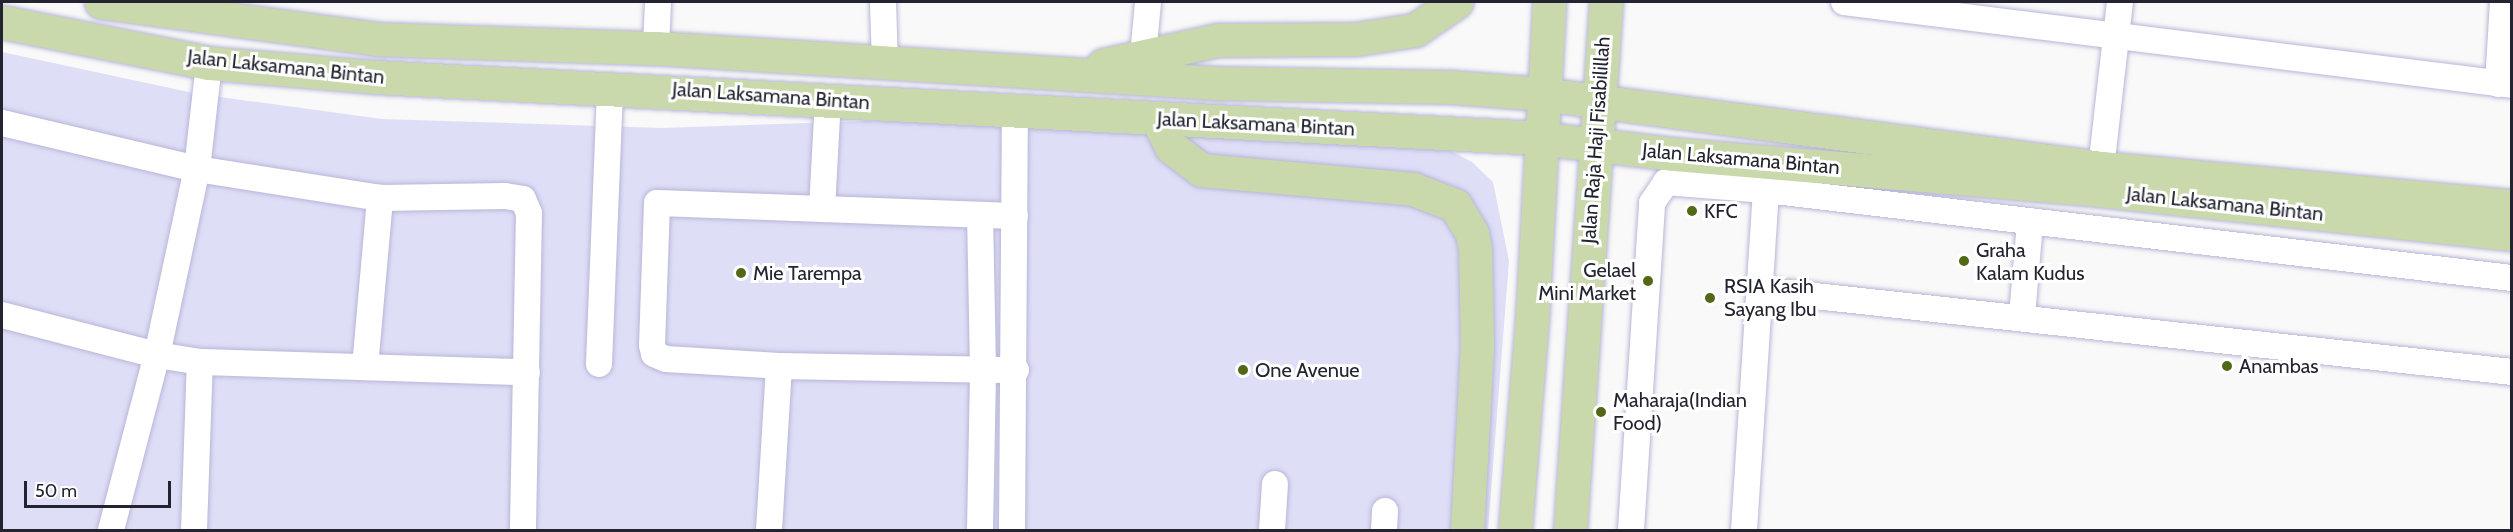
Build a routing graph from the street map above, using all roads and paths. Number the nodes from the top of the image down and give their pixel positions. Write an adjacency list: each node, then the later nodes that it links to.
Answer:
1 (101, 2): 11 (main road, Jalan Laksamana Bintan)
2 (658, 2): 15 (street)
3 (883, 2): 18 (street)
4 (1148, 2): 16 (street)
5 (1456, 2): 16 (main road)
6 (1549, 2): 23 (main road)
7 (1605, 2): 25 (main road, Jalan Raja Haji Fisabilillah)
8 (1844, 2): 13 (street)
9 (2120, 2): 13 (street)
10 (2503, 2): 21 (street)
11 (231, 10): 14 (main road, Jalan Laksamana Bintan)
12 (2, 22): 17 (main road, Jalan Laksamana Bintan)
13 (2116, 37): 21 (street); 32 (street)
14 (378, 39): 15 (main road, Jalan Laksamana Bintan); 20 (main road)
15 (656, 48): 18 (main road, Jalan Laksamana Bintan)
16 (1143, 56): 19 (main road)
17 (209, 63): 20 (main road, Jalan Laksamana Bintan); 31 (street)
18 (885, 64): 19 (main road, Jalan Laksamana Bintan)
19 (1066, 73): 23 (main road, Jalan Laksamana Bintan)
20 (375, 77): 22 (main road, Jalan Laksamana Bintan)
21 (2505, 85)
22 (610, 87): 24 (main road, Jalan Laksamana Bintan); 47 (street)
23 (1543, 94): 25 (main road, Jalan Laksamana Bintan); 29 (main road)
24 (828, 99): 26 (main road, Jalan Laksamana Bintan); 36 (street)
25 (1601, 103): 30 (main road, Jalan Raja Haji Fisabilillah); 32 (main road, Jalan Laksamana Bintan)
26 (1016, 112): 27 (main road, Jalan Laksamana Bintan); 38 (street)
27 (1156, 119): 29 (main road, Jalan Laksamana Bintan); 62 (main road)
28 (2, 123): 31 (street)
29 (1539, 138): 30 (main road, Jalan Laksamana Bintan); 63 (main road)
30 (1596, 146): 32 (main road, Jalan Laksamana Bintan); 64 (main road, Jalan Raja Haji Fisabilillah)
31 (197, 169): 34 (street); 45 (street)
32 (2100, 179): 35 (main road, Jalan Laksamana Bintan); 40 (main road, Jalan Laksamana Bintan)
33 (1766, 190): 39 (street); 42 (street); 65 (street)
34 (380, 198): 49 (street); 52 (street)
35 (2511, 206)
36 (822, 209): 37 (street); 48 (street)
37 (980, 215): 38 (street); 50 (street)
38 (1016, 216): 51 (street)
39 (2030, 223): 41 (street); 44 (street)
40 (2511, 234)
41 (2511, 278)
42 (1760, 290): 44 (street); 66 (street)
43 (2, 315): 45 (street)
44 (2022, 316): 53 (street)
45 (157, 355): 46 (street); 55 (street)
46 (200, 362): 49 (street); 56 (street)
47 (599, 364)
48 (779, 366): 50 (street); 58 (street)
49 (365, 367): 52 (street)
50 (983, 369): 51 (street); 59 (street)
51 (1016, 370): 60 (street)
52 (527, 372): 57 (street)
53 (2511, 372)
54 (1275, 484): 61 (street)
55 (111, 531)
56 (194, 531)
57 (523, 531)
58 (769, 531)
59 (980, 531)
60 (1012, 531)
61 (1272, 531)
62 (1467, 531)
63 (1515, 531)
64 (1570, 531)
65 (1631, 531)
66 (1744, 531)

